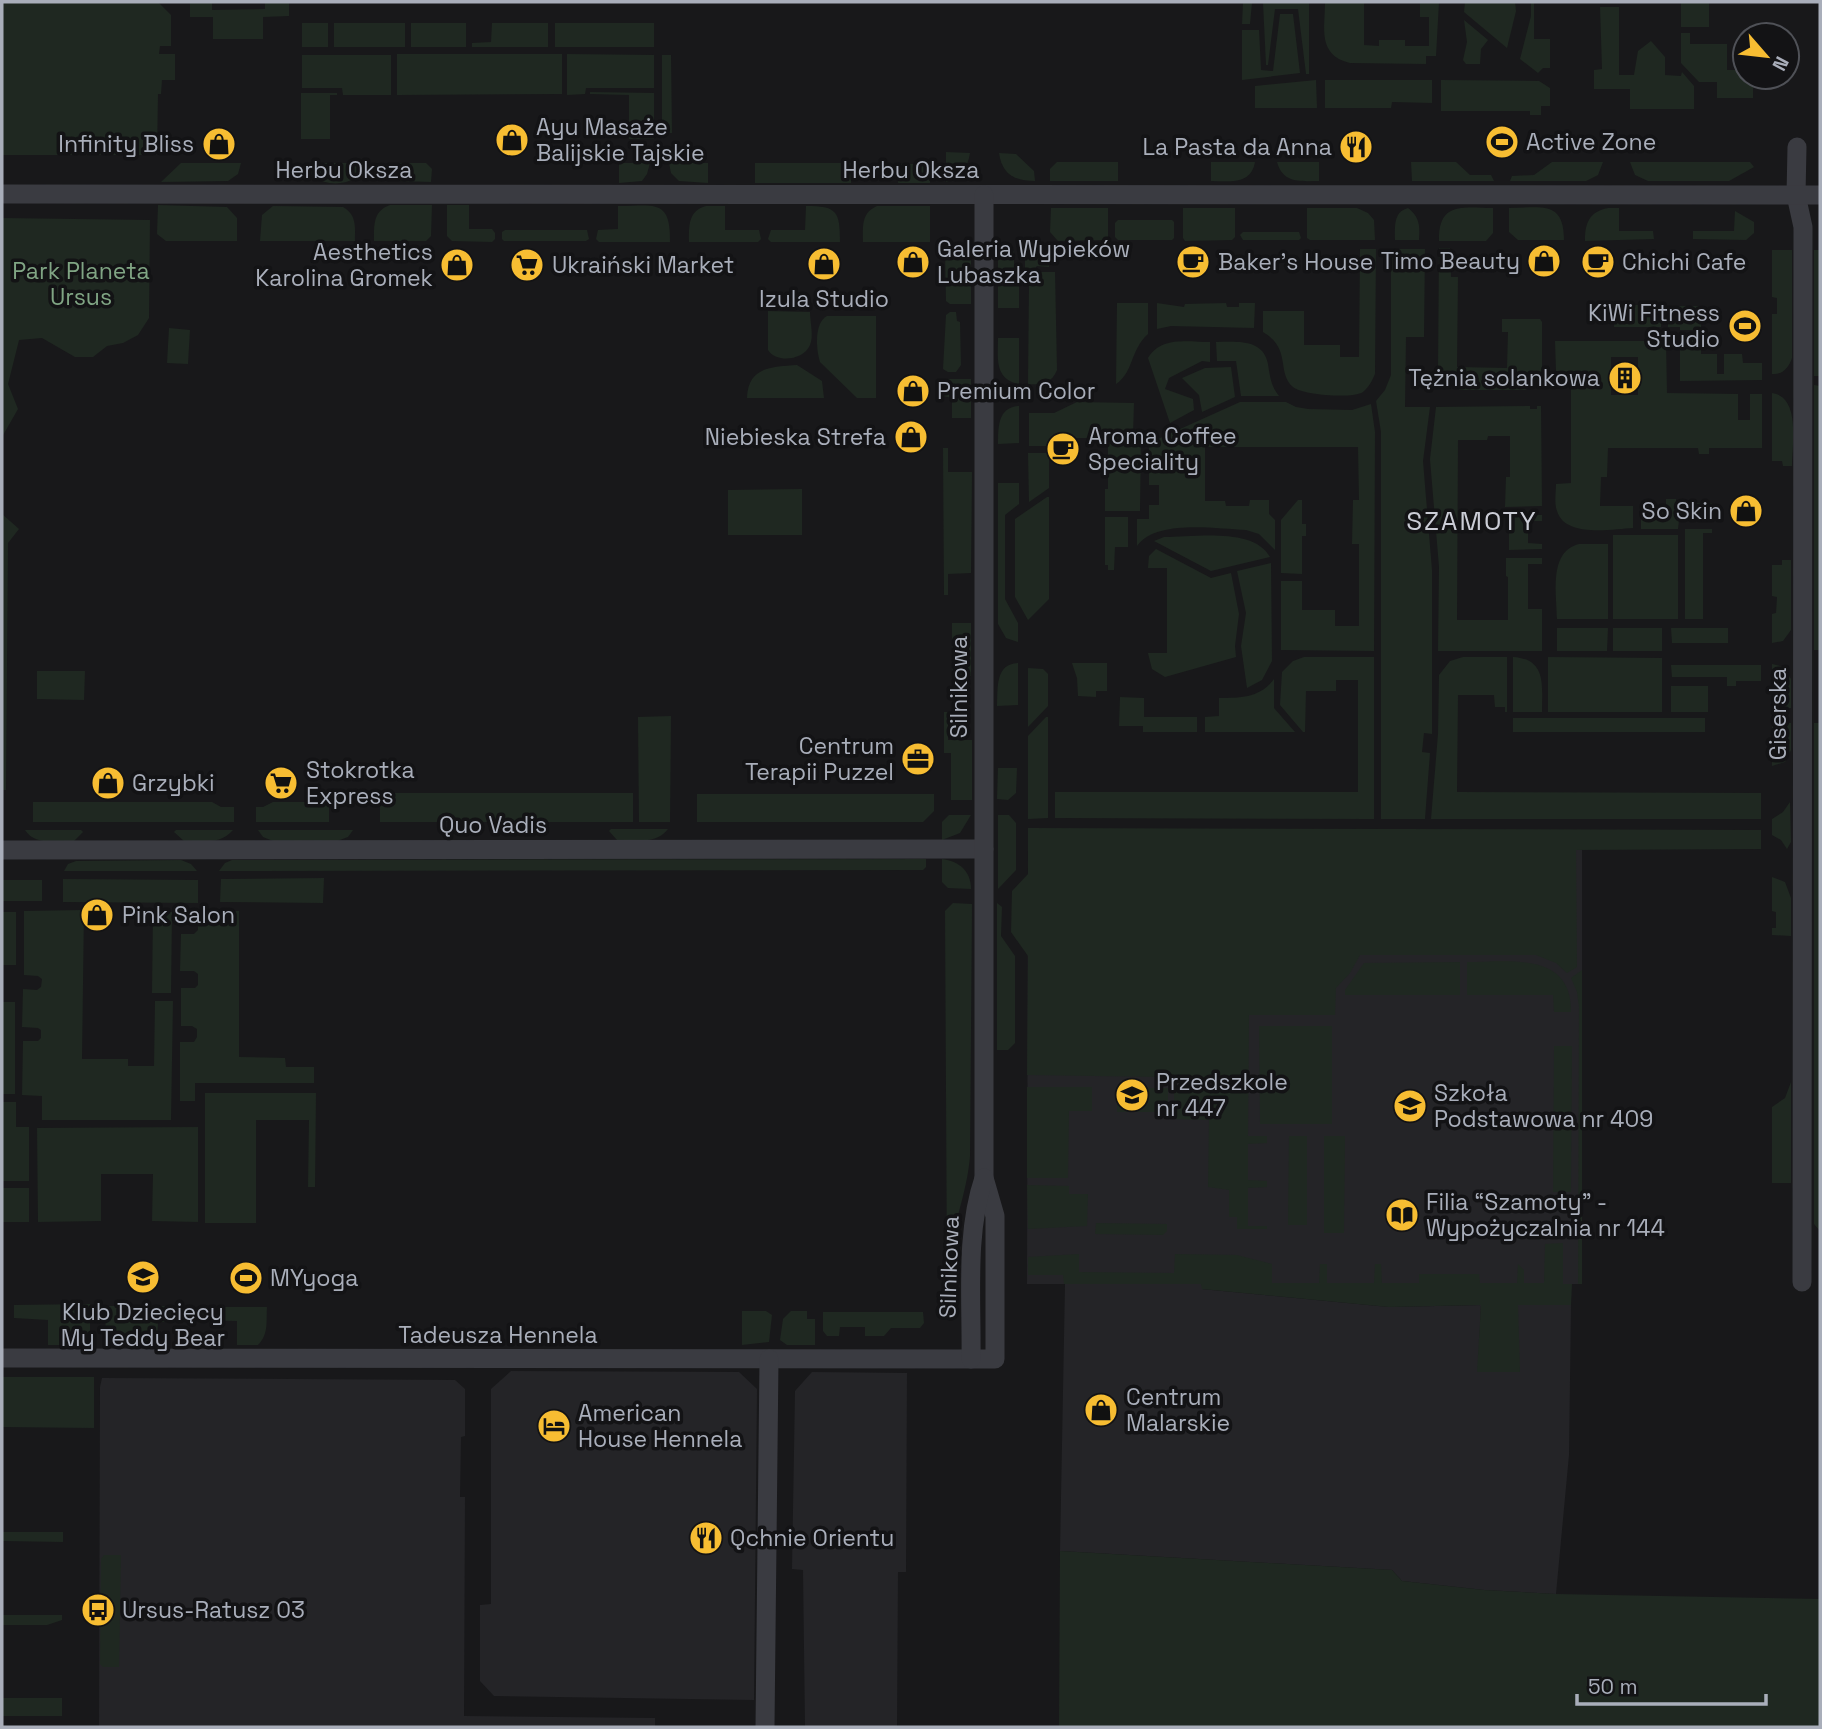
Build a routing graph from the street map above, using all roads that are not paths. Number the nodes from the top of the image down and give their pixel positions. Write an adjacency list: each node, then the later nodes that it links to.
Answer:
1 (1797, 147): 4 (street, Giserska)
2 (2, 194): 3 (street, Herbu Oksza)
3 (984, 195): 4 (street, Herbu Oksza); 6 (street, Silnikowa)
4 (1796, 195): 5 (street, Herbu Oksza); 9 (street, Giserska)
5 (1820, 195)
6 (984, 849): 7 (street, Quo Vadis); 8 (street, Silnikowa)
7 (2, 850)
8 (984, 1178): 12 (street, Silnikowa); 13 (street, Silnikowa)
9 (1802, 1282)
10 (2, 1357): 11 (street, Tadeusza Hennela)
11 (769, 1359): 12 (street, Tadeusza Hennela); 14 (street)
12 (971, 1359): 13 (street, Tadeusza Hennela)
13 (995, 1359)
14 (765, 1727)

